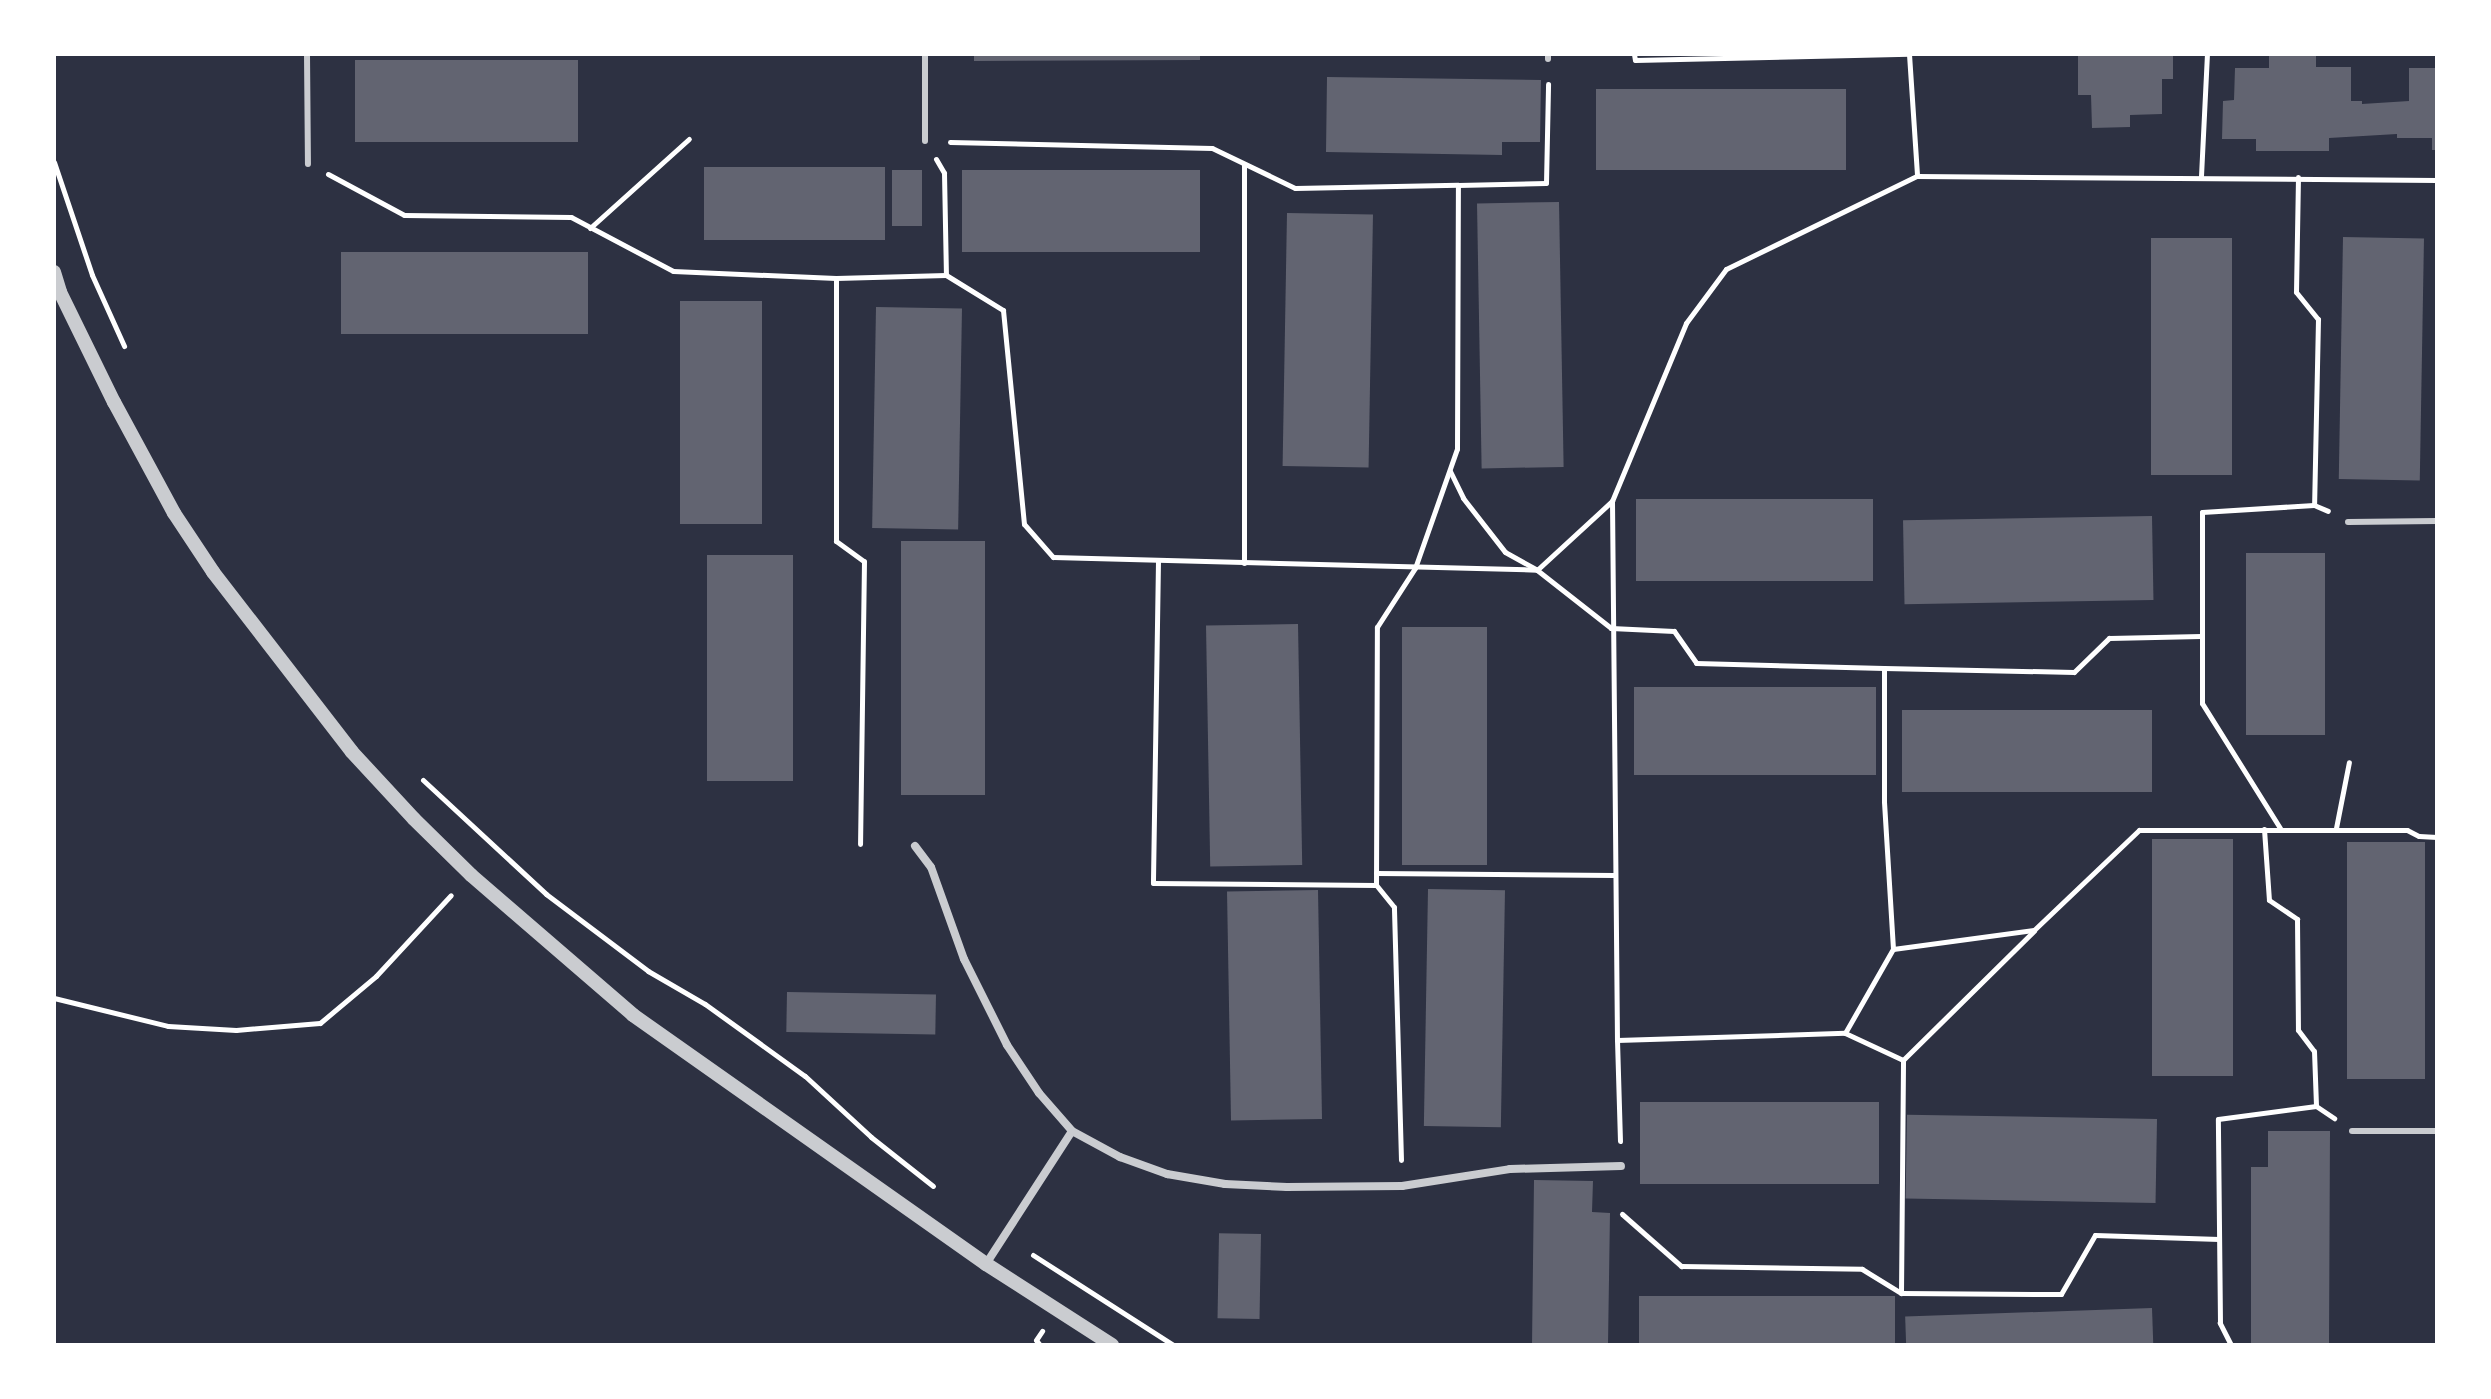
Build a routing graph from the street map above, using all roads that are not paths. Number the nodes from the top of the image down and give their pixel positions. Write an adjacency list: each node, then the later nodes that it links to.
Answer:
1 (307, 54): 4 (lane)
2 (925, 54): 3 (lane)
3 (925, 141)
4 (308, 164)
5 (54, 272): 6 (street)
6 (57, 292): 14 (street)
7 (2437, 521): 8 (lane)
8 (2348, 522)
9 (915, 846): 10 (street)
10 (1072, 1131): 13 (street); 14 (street)
11 (2352, 1131): 12 (lane)
12 (2437, 1131)
13 (1621, 1166)
14 (986, 1264): 15 (street)
15 (1112, 1345)

